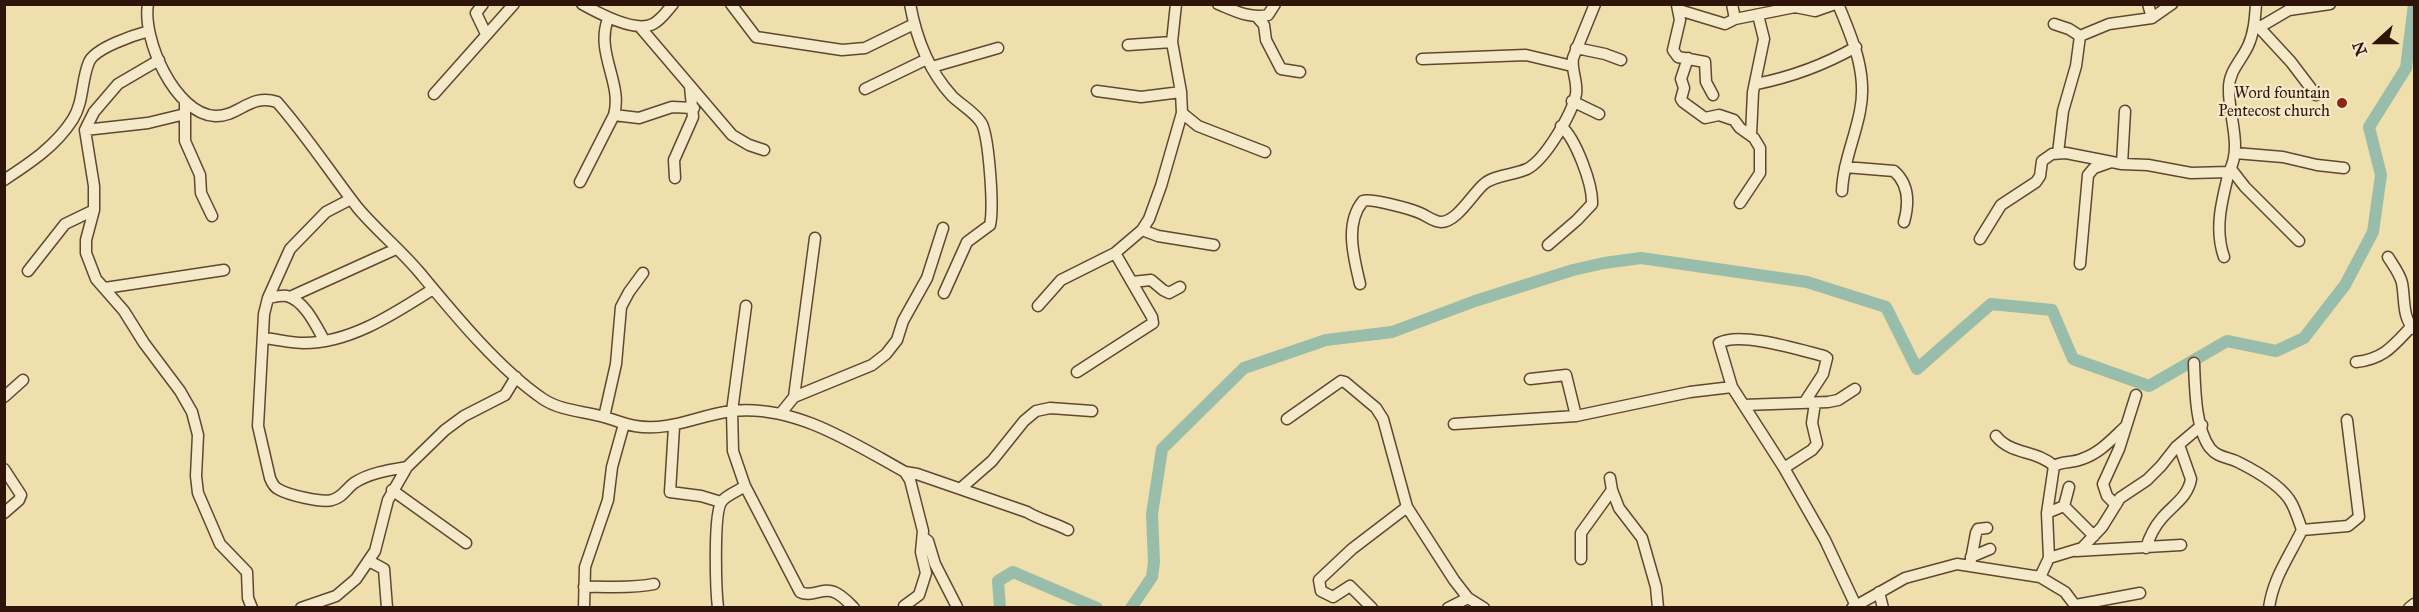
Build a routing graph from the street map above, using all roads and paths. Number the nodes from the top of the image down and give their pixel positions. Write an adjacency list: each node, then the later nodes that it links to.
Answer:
1 (148, 4): 28 (street)
2 (483, 4): 29 (street)
3 (514, 4): 29 (street)
4 (582, 4): 22 (street)
5 (673, 4): 27 (street)
6 (731, 4): 24 (street)
7 (910, 4): 24 (street)
8 (1176, 4): 31 (street)
9 (1218, 4): 20 (street)
10 (1275, 4): 20 (street)
11 (1595, 4): 35 (street)
12 (1732, 4): 23 (street)
13 (1836, 4): 19 (street); 33 (street)
14 (2148, 4): 21 (street)
15 (2172, 4): 21 (street)
16 (2256, 4): 26 (street)
17 (2330, 4): 26 (street)
18 (1678, 7): 23 (street); 36 (street)
19 (1758, 15): 23 (street); 44 (street)
20 (1257, 17): 42 (street)
21 (2152, 18): 30 (street)
22 (608, 19): 27 (street); 57 (street)
23 (1735, 19)
24 (914, 24): 40 (street)
25 (2054, 24): 30 (street)
26 (2257, 25): 50 (street); 64 (street)
27 (640, 27): 43 (street)
28 (149, 31): 38 (street); 70 (street)
29 (486, 34): 48 (street)
30 (2080, 36): 63 (street)
31 (1172, 42): 32 (street); 47 (street)
32 (1128, 45)
33 (1856, 47): 44 (street); 66 (street)
34 (998, 48): 40 (street)
35 (1576, 48): 39 (street); 41 (street)
36 (1688, 58): 49 (street); 60 (street)
37 (1422, 59): 41 (street)
38 (159, 60): 52 (street); 59 (street)
39 (1620, 60)
40 (930, 63): 45 (street); 98 (street)
41 (1572, 66): 51 (street)
42 (1300, 72)
43 (690, 83): 53 (street); 61 (street)
44 (1756, 84): 60 (street)
45 (865, 89)
46 (1097, 91): 47 (street)
47 (1181, 92): 55 (street)
48 (434, 94)
49 (1713, 95)
50 (2316, 95)
51 (1572, 101): 56 (street); 58 (street)
52 (185, 108): 59 (street); 73 (street); 76 (street)
53 (694, 108): 57 (street); 69 (street)
54 (2125, 111): 65 (street)
55 (1182, 113): 62 (street); 79 (street)
56 (1599, 114)
57 (614, 115): 71 (street)
58 (1561, 126): 84 (street); 94 (street)
59 (85, 130): 75 (street)
60 (1751, 135): 74 (street)
61 (764, 150)
62 (1266, 152)
63 (2058, 153): 65 (street); 81 (street)
64 (2235, 153): 67 (street); 68 (street)
65 (2117, 163): 68 (street); 89 (street)
66 (1845, 167): 72 (street); 77 (street)
67 (2344, 168)
68 (2230, 170): 82 (street); 87 (street)
69 (675, 178)
70 (4, 180)
71 (580, 182)
72 (1842, 191)
73 (351, 199): 85 (street); 100 (street)
74 (1740, 204)
75 (94, 210): 91 (street); 96 (street)
76 (212, 216)
77 (1904, 222)
78 (943, 228): 116 (street)
79 (1142, 230): 83 (street); 86 (street)
80 (815, 238): 116 (street)
81 (1980, 239)
82 (2299, 241)
83 (1214, 245)
84 (1548, 245)
85 (396, 249): 97 (street); 99 (street)
86 (1115, 253): 93 (street); 102 (street)
87 (2224, 257)
88 (2388, 257): 103 (street)
89 (2080, 264)
90 (224, 270): 96 (street)
91 (28, 271)
92 (643, 273): 123 (street)
93 (1132, 282): 95 (street); 108 (street)
94 (1359, 284)
95 (1180, 287)
96 (105, 288): 175 (street)
97 (433, 289): 105 (street); 109 (street)
98 (944, 293)
99 (290, 297): 100 (street); 105 (street)
100 (268, 298): 104 (street)
101 (746, 306): 119 (street)
102 (1038, 306)
103 (2413, 328): 106 (street)
104 (262, 338): 105 (street); 134 (street)
105 (324, 340)
106 (2356, 362)
107 (2194, 363): 128 (street)
108 (1077, 372)
109 (516, 377): 123 (street); 134 (street)
110 (1530, 379): 122 (street)
111 (23, 380): 115 (street)
112 (1732, 387): 117 (street); 118 (street); 122 (street)
113 (1855, 389): 117 (street)
114 (2136, 394): 130 (street)
115 (4, 397)
116 (794, 397): 121 (street)
117 (1809, 403): 118 (street); 135 (street)
118 (1744, 405): 135 (street)
119 (732, 411): 121 (street); 129 (street); 139 (street)
120 (1092, 411): 141 (street)
121 (781, 413): 137 (street)
122 (1576, 416): 127 (street)
123 (604, 417): 126 (street)
124 (1287, 419): 147 (street)
125 (2347, 420): 152 (street)
126 (624, 424): 129 (street); 166 (street)
127 (1454, 424)
128 (2202, 424): 132 (street); 152 (street)
129 (674, 426): 144 (street)
130 (2125, 427): 133 (street); 145 (street)
131 (1996, 436): 133 (street)
132 (2179, 445): 145 (street); 157 (street)
133 (2054, 466): 149 (street)
134 (407, 467): 142 (street)
135 (1784, 468): 174 (street)
136 (4, 470): 148 (street)
137 (905, 472): 141 (street); 154 (street)
138 (1610, 478): 143 (street)
139 (745, 486): 144 (street); 180 (street)
140 (2069, 487): 146 (street)
141 (960, 489): 151 (street)
142 (392, 490): 155 (street); 162 (street)
143 (1612, 490): 161 (street); 184 (street)
144 (721, 502): 179 (street)
145 (2116, 505): 153 (street)
146 (2064, 506): 149 (street); 153 (street)
147 (1407, 507): 169 (street); 181 (street)
148 (4, 513)
149 (2047, 513): 160 (street)
150 (1988, 528): 163 (street)
151 (1068, 530)
152 (2302, 530): 186 (street)
153 (2094, 536): 159 (street)
154 (923, 537): 171 (street); 173 (street)
155 (466, 543)
156 (2181, 545): 157 (street)
157 (2146, 548): 159 (street)
158 (1990, 549): 163 (street)
159 (2076, 551): 160 (street)
160 (2049, 558): 164 (street)
161 (1581, 559)
162 (369, 561): 176 (street); 177 (street)
163 (1970, 561): 164 (street); 167 (street)
164 (2040, 577): 172 (street)
165 (654, 584): 166 (street)
166 (584, 587): 178 (street)
167 (1879, 592): 174 (street); 185 (street)
168 (2140, 593): 172 (street)
169 (1468, 598): 182 (street); 183 (street)
170 (2415, 604): 187 (street)
171 (904, 606)
172 (2077, 606)
173 (957, 607)
174 (1854, 607)
175 (252, 608)
176 (301, 608)
177 (387, 608)
178 (584, 608)
179 (718, 608)
180 (854, 608)
181 (1372, 608)
182 (1448, 608)
183 (1484, 608)
184 (1658, 608)
185 (1883, 608)
186 (2269, 608)
187 (2409, 608)

